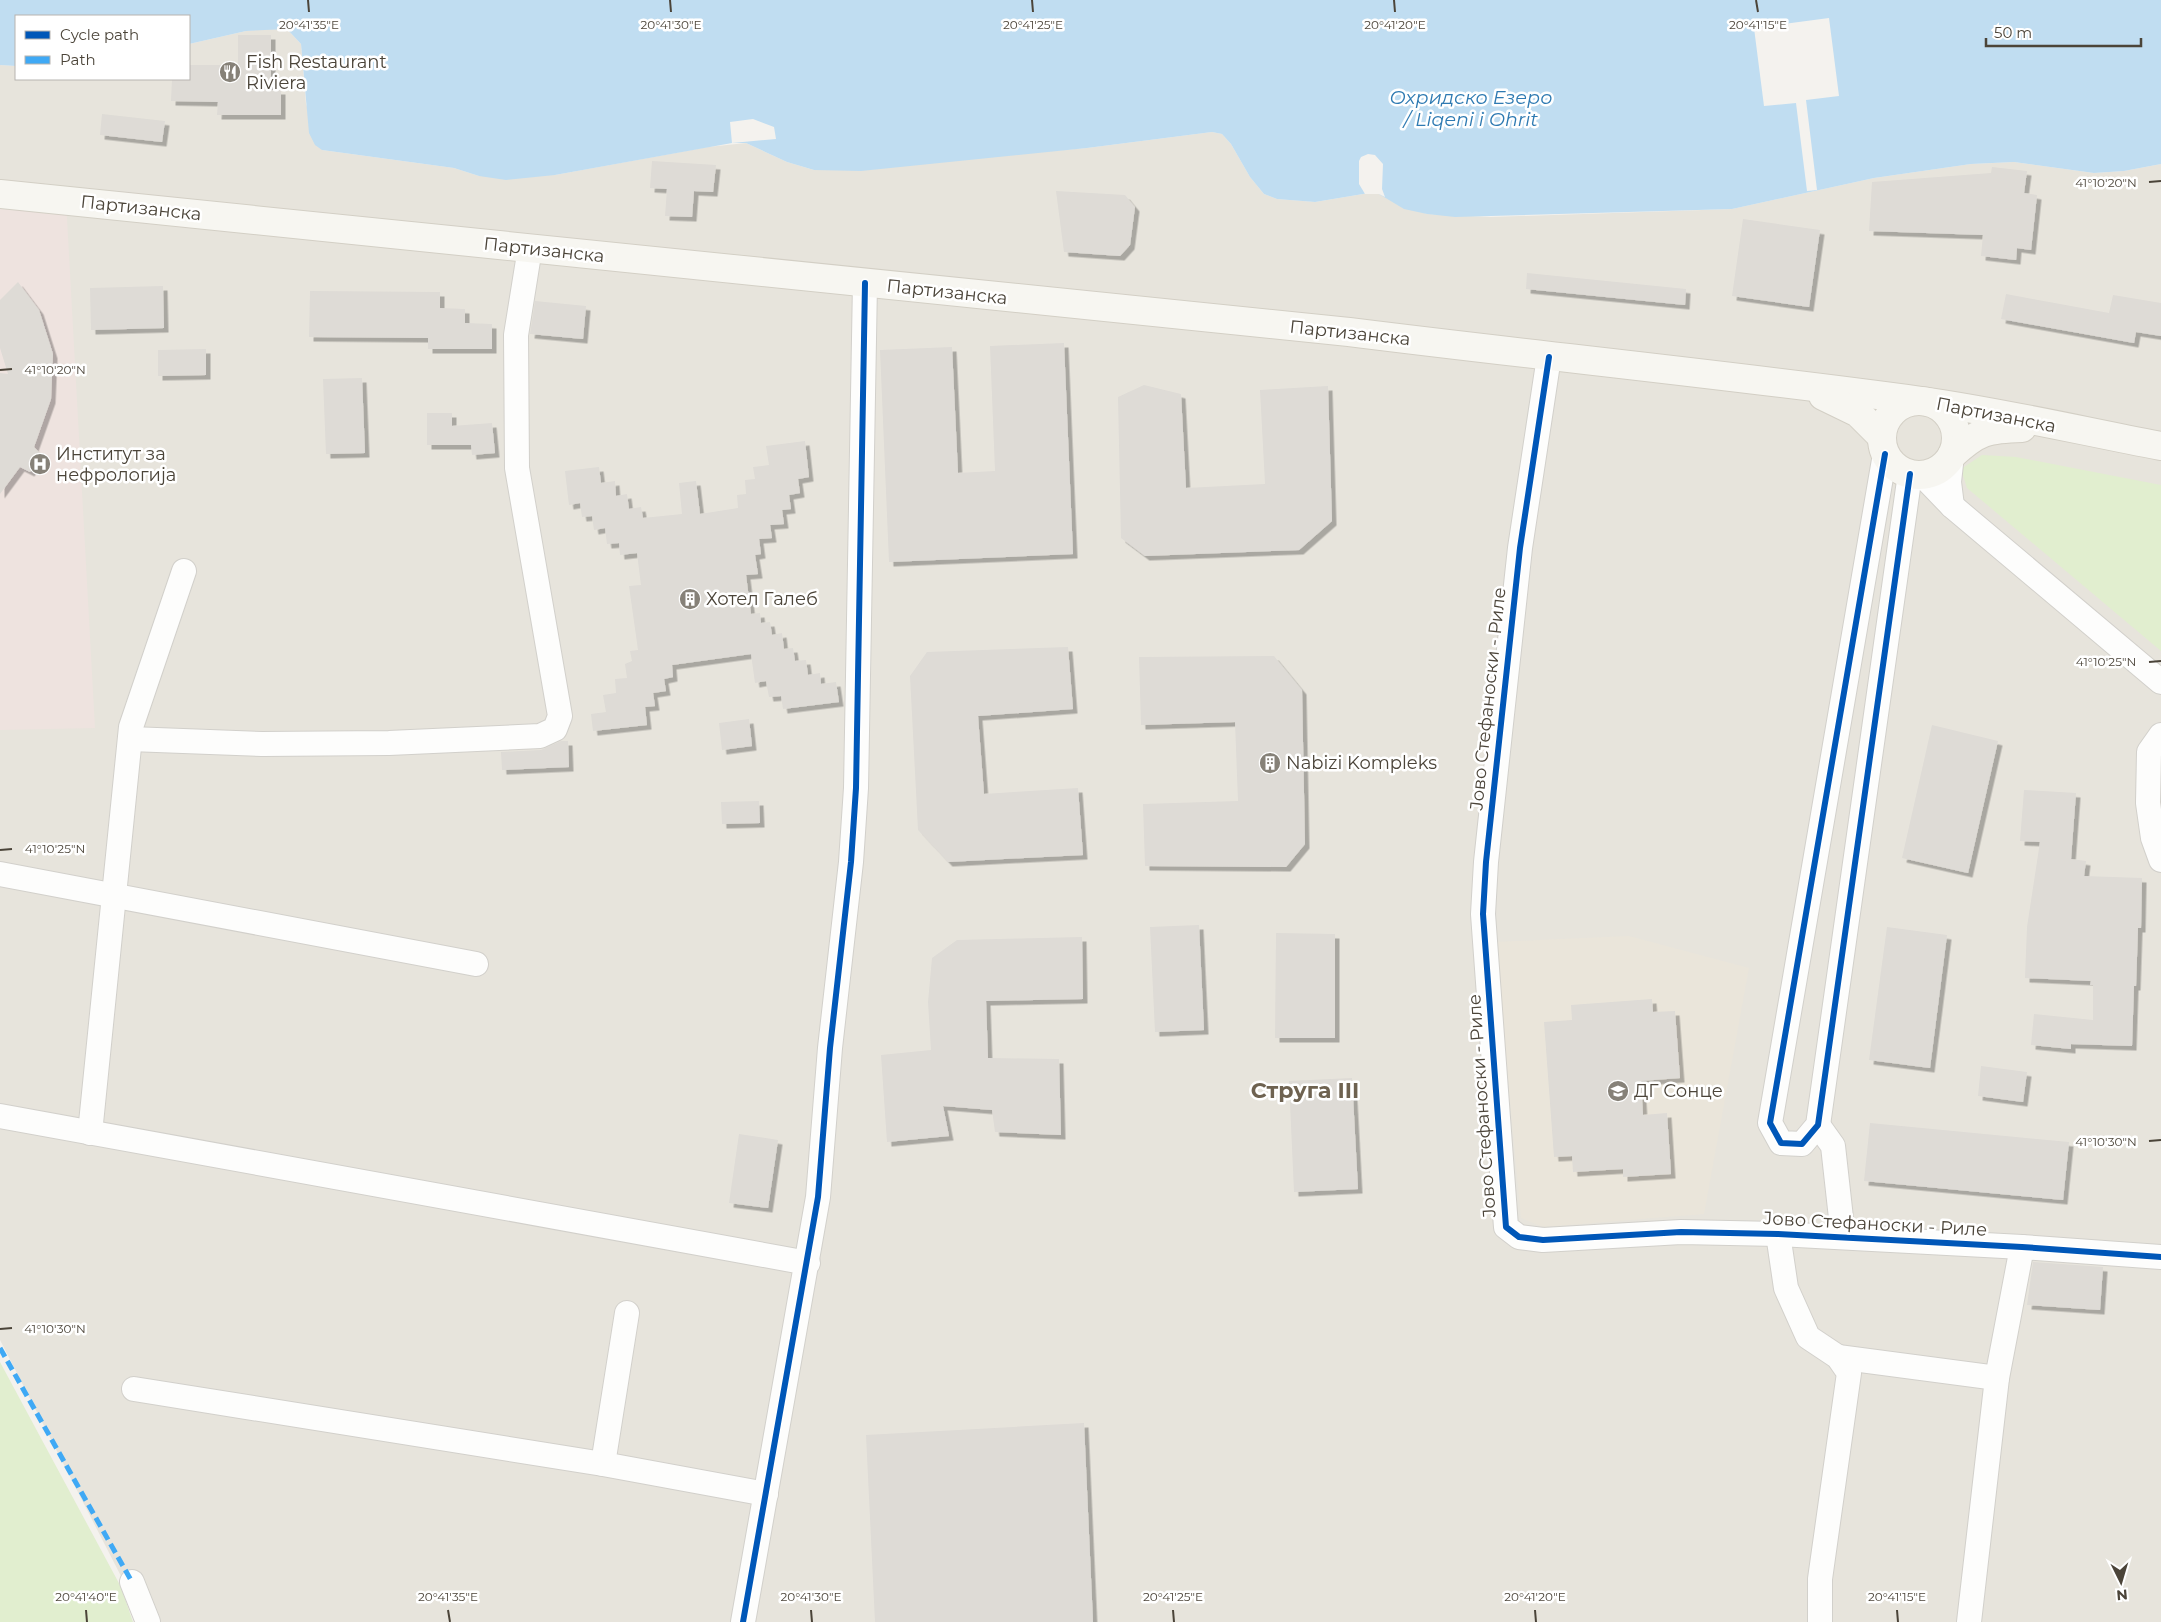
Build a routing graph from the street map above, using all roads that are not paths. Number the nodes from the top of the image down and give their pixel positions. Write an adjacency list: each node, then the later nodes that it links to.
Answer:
1 (0, 194): 2 (main road, Партизанска)
2 (530, 248): 3 (main road, Партизанска); 16 (street)
3 (865, 283): 4 (main road, Партизанска); 28 (street)
4 (1549, 357): 5 (main road, Партизанска); 24 (street, Јово Стефаноски - Риле)
5 (1803, 387): 6 (main road, Партизанска); 8 (main road, Партизанска)
6 (1924, 401): 7 (main road, Партизанска); 8 (main road, Партизанска); 10 (main road, Партизанска)
7 (2068, 428): 9 (main road, Партизанска); 10 (main road, Партизанска)
8 (1883, 445): 11 (main road, Партизанска); 22 (street)
9 (2161, 446)
10 (1952, 455): 11 (main road, Партизанска); 12 (street)
11 (1916, 475): 12 (street); 22 (street)
12 (1952, 506): 14 (street)
13 (184, 571): 16 (street)
14 (2161, 682)
15 (2161, 735): 17 (street)
16 (130, 739): 19 (street)
17 (2161, 860)
18 (0, 874): 19 (street)
19 (114, 894): 20 (street); 23 (street)
20 (476, 964)
21 (0, 1116): 23 (street)
22 (1818, 1125): 25 (street)
23 (90, 1133): 28 (street)
24 (1778, 1234): 25 (street, Јово Стефаноски - Риле); 30 (street)
25 (1843, 1236): 26 (street, Јово Стефаноски - Риле)
26 (2022, 1247): 27 (street, Јово Стефаноски - Риле); 31 (street)
27 (2161, 1257)
28 (808, 1263): 34 (street)
29 (627, 1313): 33 (street)
30 (1838, 1357): 31 (street); 38 (street)
31 (1997, 1378): 39 (street)
32 (134, 1389): 33 (street)
33 (603, 1464): 34 (street)
34 (766, 1494): 37 (street)
35 (132, 1582): 36 (street)
36 (148, 1622)
37 (743, 1622)
38 (1820, 1622)
39 (1969, 1622)

